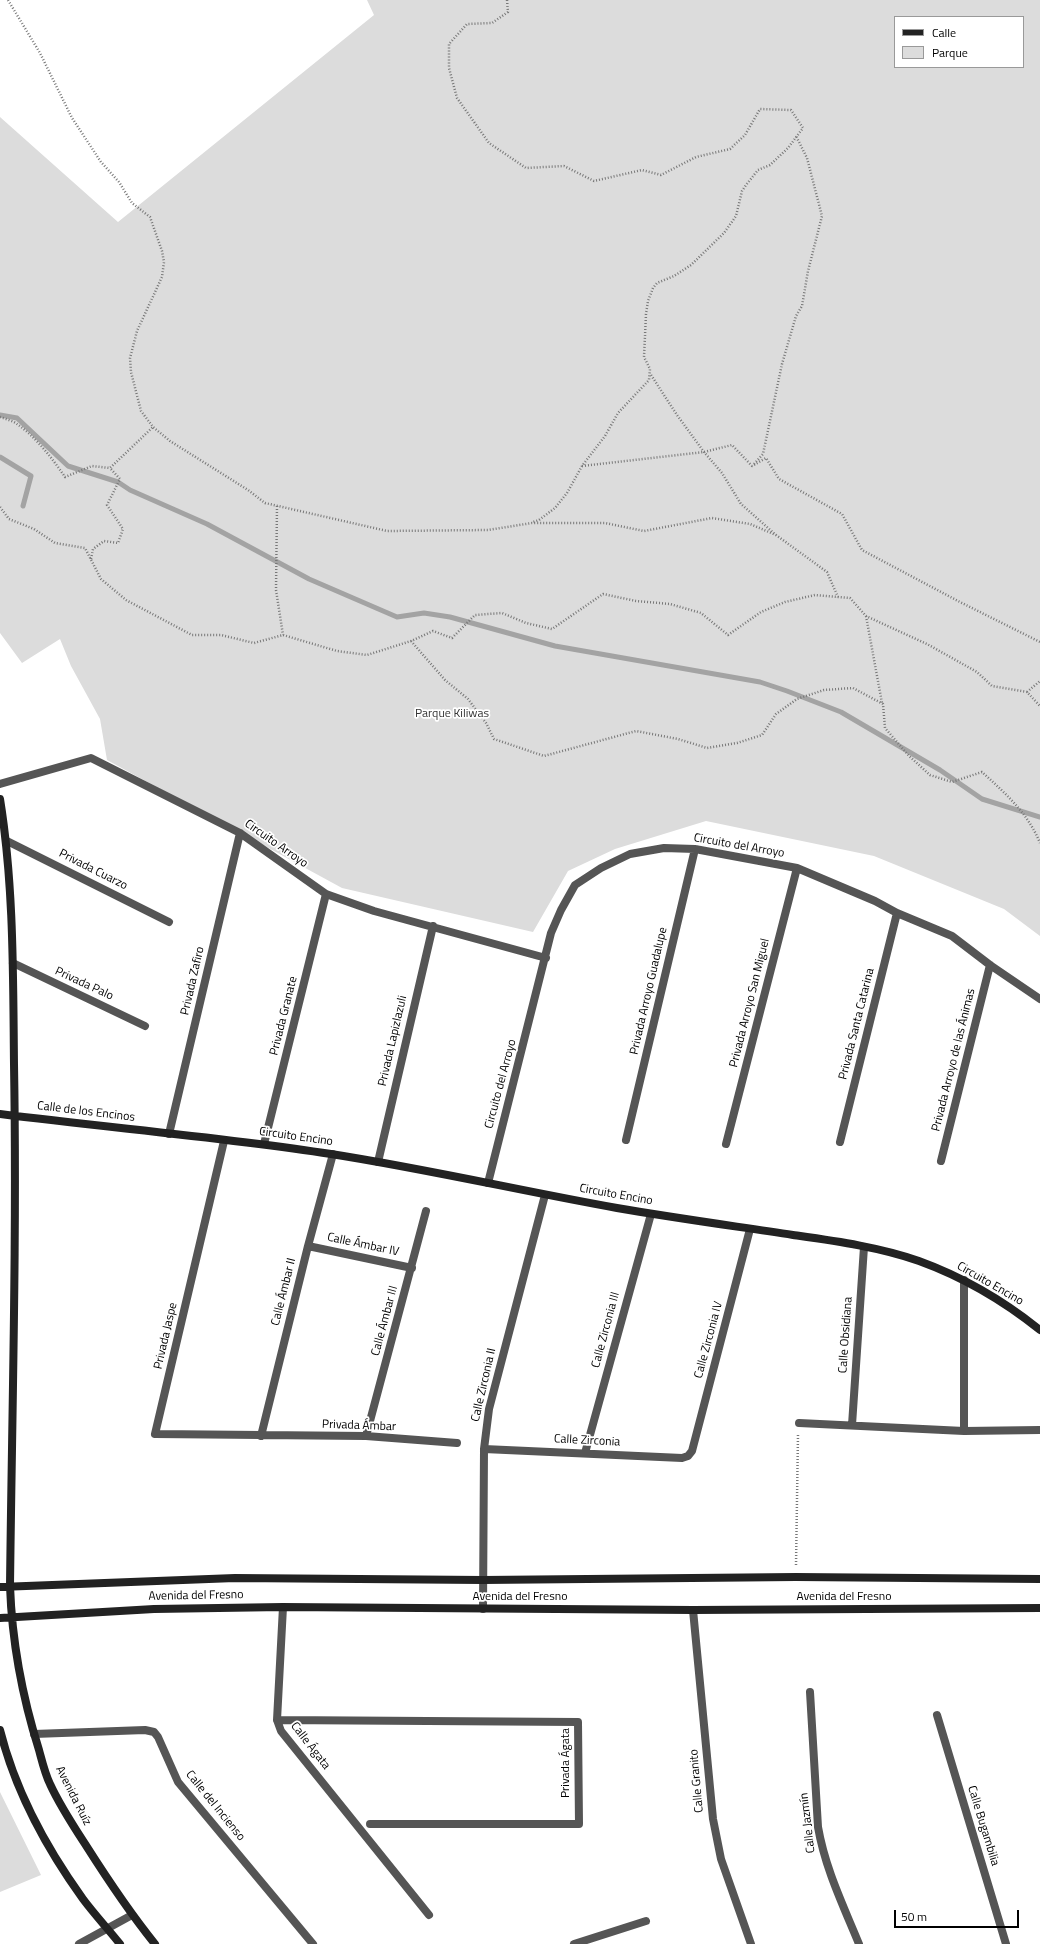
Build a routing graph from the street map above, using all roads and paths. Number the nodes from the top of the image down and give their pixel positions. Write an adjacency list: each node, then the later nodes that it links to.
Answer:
1 (8, 0): 6 (path)
2 (507, 0): 3 (path)
3 (796, 136): 4 (path); 9 (path)
4 (650, 374): 7 (path); 8 (path)
5 (0, 417): 10 (path)
6 (153, 427): 10 (path); 11 (path)
7 (704, 452): 8 (path); 9 (path); 14 (path)
8 (582, 466): 13 (path)
9 (752, 466): 20 (path)
10 (110, 468): 15 (path)
11 (277, 506): 13 (path); 18 (path)
12 (0, 507): 15 (path)
13 (532, 523): 14 (path)
14 (776, 536): 16 (path)
15 (91, 560): 18 (path)
16 (838, 596): 17 (path); 19 (path)
17 (866, 616): 22 (path); 23 (path)
18 (283, 635): 19 (path)
19 (411, 641): 23 (path)
20 (1040, 642)
21 (1040, 681): 22 (path)
22 (1027, 692): 24 (path)
23 (883, 704): 29 (path)
24 (1040, 706)
25 (0, 784): 27 (street, Circuito Arroyo)
26 (0, 800): 28 (street, Avenida Ruíz)
27 (240, 833): 32 (street, Circuito Arroyo); 43 (street, Privada Zafiro)
28 (7, 841): 34 (street, Privada Cuarzo); 37 (street, Avenida Ruíz)
29 (1040, 843)
30 (695, 849): 31 (street, Circuito del Arroyo); 36 (street, Circuito del Arroyo); 44 (street, Privada Arroyo Guadalupe)
31 (797, 868): 33 (street, Circuito del Arroyo); 48 (street, Privada Arroyo San Miguel)
32 (326, 894): 35 (street, Circuito Arroyo); 47 (street, Privada Granate)
33 (898, 913): 38 (street, Circuito del Arroyo); 46 (street, Privada Santa Catarina)
34 (169, 922)
35 (433, 926): 36 (street, Circuito Arroyo); 51 (street, Privada Lapizlazuli)
36 (546, 958): 52 (street, Circuito del Arroyo)
37 (13, 964): 40 (street, Privada Palo); 42 (street, Avenida Ruíz)
38 (990, 965): 39 (street, Circuito del Arroyo); 50 (street, Privada Arroyo de las Ánimas)
39 (1040, 999)
40 (145, 1026)
41 (0, 1114): 42 (street, Calle de los Encinos)
42 (15, 1116): 43 (street, Calle de los Encinos); 75 (street, Avenida Ruíz)
43 (169, 1134): 45 (street, Circuito Encino)
44 (626, 1140)
45 (224, 1141): 47 (street, Circuito Encino); 66 (street, Privada Jaspe)
46 (840, 1142)
47 (264, 1144): 49 (street, Circuito Encino)
48 (726, 1144)
49 (334, 1154): 51 (street, Circuito Encino); 57 (street, Calle Ámbar II)
50 (941, 1161)
51 (378, 1162): 52 (street, Circuito Encino)
52 (488, 1183): 53 (street, Circuito Encino)
53 (546, 1195): 55 (street, Circuito Encino); 69 (street, Calle Zirconia II)
54 (426, 1211): 59 (street, Calle Ámbar III)
55 (651, 1214): 56 (street, Circuito Encino); 70 (street, Calle Zirconia III)
56 (750, 1229): 58 (street, Circuito Encino); 71 (street, Calle Zirconia IV)
57 (308, 1246): 59 (street, Calle Ámbar IV); 66 (street, Calle Ámbar II)
58 (864, 1247): 60 (street, Circuito Encino); 63 (street, Calle Obsidiana)
59 (412, 1268): 67 (street, Calle Ámbar III)
60 (964, 1280): 61 (street, Circuito Encino); 65 (street)
61 (1040, 1330)
62 (798, 1423): 63 (street); 72 (path)
63 (852, 1425): 65 (street)
64 (1040, 1430): 65 (street)
65 (964, 1431)
66 (261, 1436): 67 (street, Privada Ámbar)
67 (366, 1436): 68 (street, Privada Ámbar)
68 (457, 1443)
69 (484, 1449): 70 (street, Calle Zirconia); 74 (street, Calle Zirconia II)
70 (585, 1453): 71 (street, Calle Zirconia)
71 (688, 1456)
72 (796, 1577): 73 (street, Avenida del Fresno); 74 (street, Avenida del Fresno)
73 (1040, 1579)
74 (484, 1580): 75 (street, Avenida del Fresno); 79 (street, Calle Zirconia II)
75 (10, 1586): 76 (street, Avenida del Fresno); 81 (street, Avenida Ruíz)
76 (0, 1587)
77 (283, 1607): 79 (street, Avenida del Fresno); 81 (street, Avenida del Fresno); 85 (street, Calle Ágata)
78 (1040, 1608): 80 (street, Avenida del Fresno)
79 (483, 1609): 80 (street, Avenida del Fresno)
80 (693, 1610): 98 (street, Calle Granito)
81 (11, 1616): 82 (street, Avenida del Fresno); 87 (street, Avenida Ruíz)
82 (0, 1618)
83 (810, 1692): 99 (street, Calle Jazmín)
84 (937, 1715): 100 (street, Calle Bugambilia)
85 (277, 1720): 88 (street, Privada Ágata); 90 (street, Calle Ágata)
86 (0, 1730): 92 (street)
87 (34, 1734): 89 (street, Avenida Ruíz); 96 (street, Calle del Incienso)
88 (370, 1824)
89 (132, 1915): 92 (street); 95 (street, Avenida Ruíz)
90 (429, 1915)
91 (646, 1922): 97 (street)
92 (108, 1929): 93 (street); 94 (street)
93 (79, 1944)
94 (120, 1944)
95 (155, 1944)
96 (313, 1944)
97 (574, 1944)
98 (752, 1944)
99 (859, 1944)
100 (1006, 1944)

